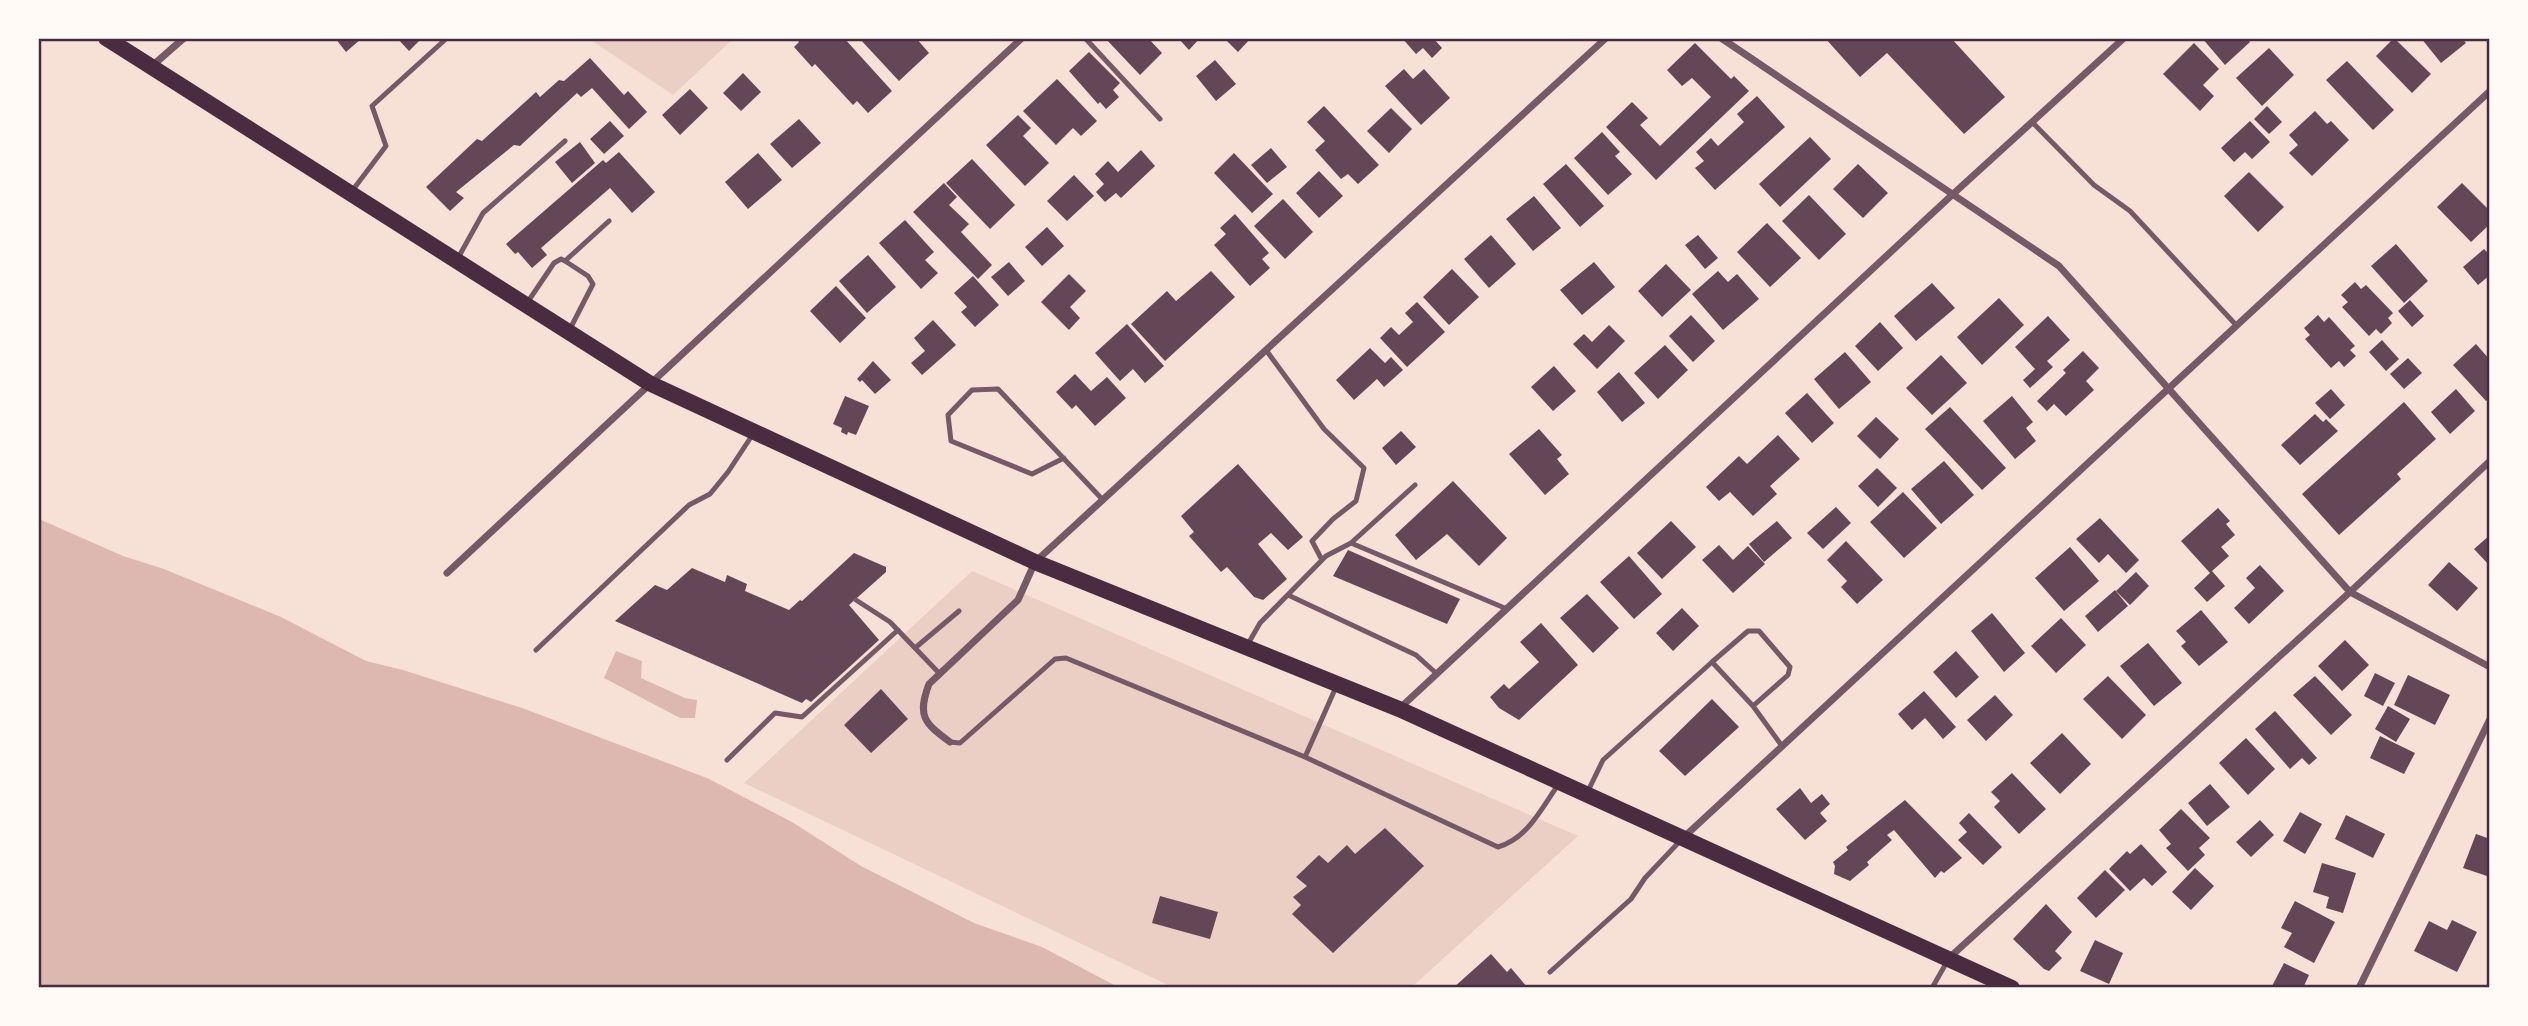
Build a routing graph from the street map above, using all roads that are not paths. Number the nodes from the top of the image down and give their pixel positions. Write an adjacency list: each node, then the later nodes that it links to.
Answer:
1 (106, 38): 9 (main road)
2 (184, 38): 9 (street)
3 (447, 38): 14 (lane)
4 (1022, 38): 23 (street)
5 (1085, 38): 11 (lane)
6 (1606, 38): 22 (street)
7 (1721, 38): 15 (street)
8 (2124, 38): 12 (street)
9 (151, 67): 14 (main road)
10 (2490, 91): 20 (street)
11 (1160, 119)
12 (2032, 122): 15 (street); 20 (lane)
13 (565, 141): 17 (lane)
14 (350, 193): 17 (main road)
15 (1952, 195): 24 (street); 37 (street)
16 (608, 221): 18 (lane)
17 (457, 261): 19 (main road)
18 (565, 261): 19 (lane); 21 (lane)
19 (526, 305): 21 (main road)
20 (2237, 326): 24 (street)
21 (568, 332): 23 (main road)
22 (1266, 350): 29 (street); 31 (lane)
23 (649, 383): 25 (main road); 33 (street)
24 (2170, 388): 34 (street); 52 (street)
25 (754, 432): 32 (main road); 42 (lane)
26 (1064, 458): 26 (lane); 29 (lane)
27 (2490, 461): 34 (street)
28 (1415, 485): 30 (lane)
29 (1103, 500): 32 (street)
30 (1351, 543): 31 (lane); 37 (lane)
31 (1322, 560): 35 (lane)
32 (1035, 562): 41 (main road); 45 (street)
33 (447, 573)
34 (2350, 592): 44 (street); 58 (street)
35 (1288, 595): 41 (lane); 46 (lane)
36 (856, 600): 39 (lane)
37 (1507, 609): 46 (street)
38 (959, 611): 40 (lane)
39 (898, 630): 40 (lane); 54 (lane)
40 (915, 648): 45 (lane)
41 (1246, 648): 47 (main road)
42 (536, 650)
43 (1712, 662): 48 (lane); 48 (lane); 56 (lane)
44 (2490, 667)
45 (939, 673): 51 (street)
46 (1437, 674): 49 (street)
47 (1337, 684): 49 (main road); 53 (lane)
48 (1753, 706): 52 (lane)
49 (1399, 709): 55 (main road)
50 (2490, 719): 62 (street)
51 (950, 742): 53 (lane)
52 (1782, 746): 57 (street)
53 (1305, 757): 55 (lane)
54 (727, 760)
55 (1560, 782): 56 (main road)
56 (1586, 794): 57 (main road)
57 (1683, 838): 58 (main road); 59 (lane)
58 (1948, 959): 60 (lane); 61 (main road)
59 (1550, 972)
60 (1932, 988)
61 (2012, 988)
62 (2359, 988)

